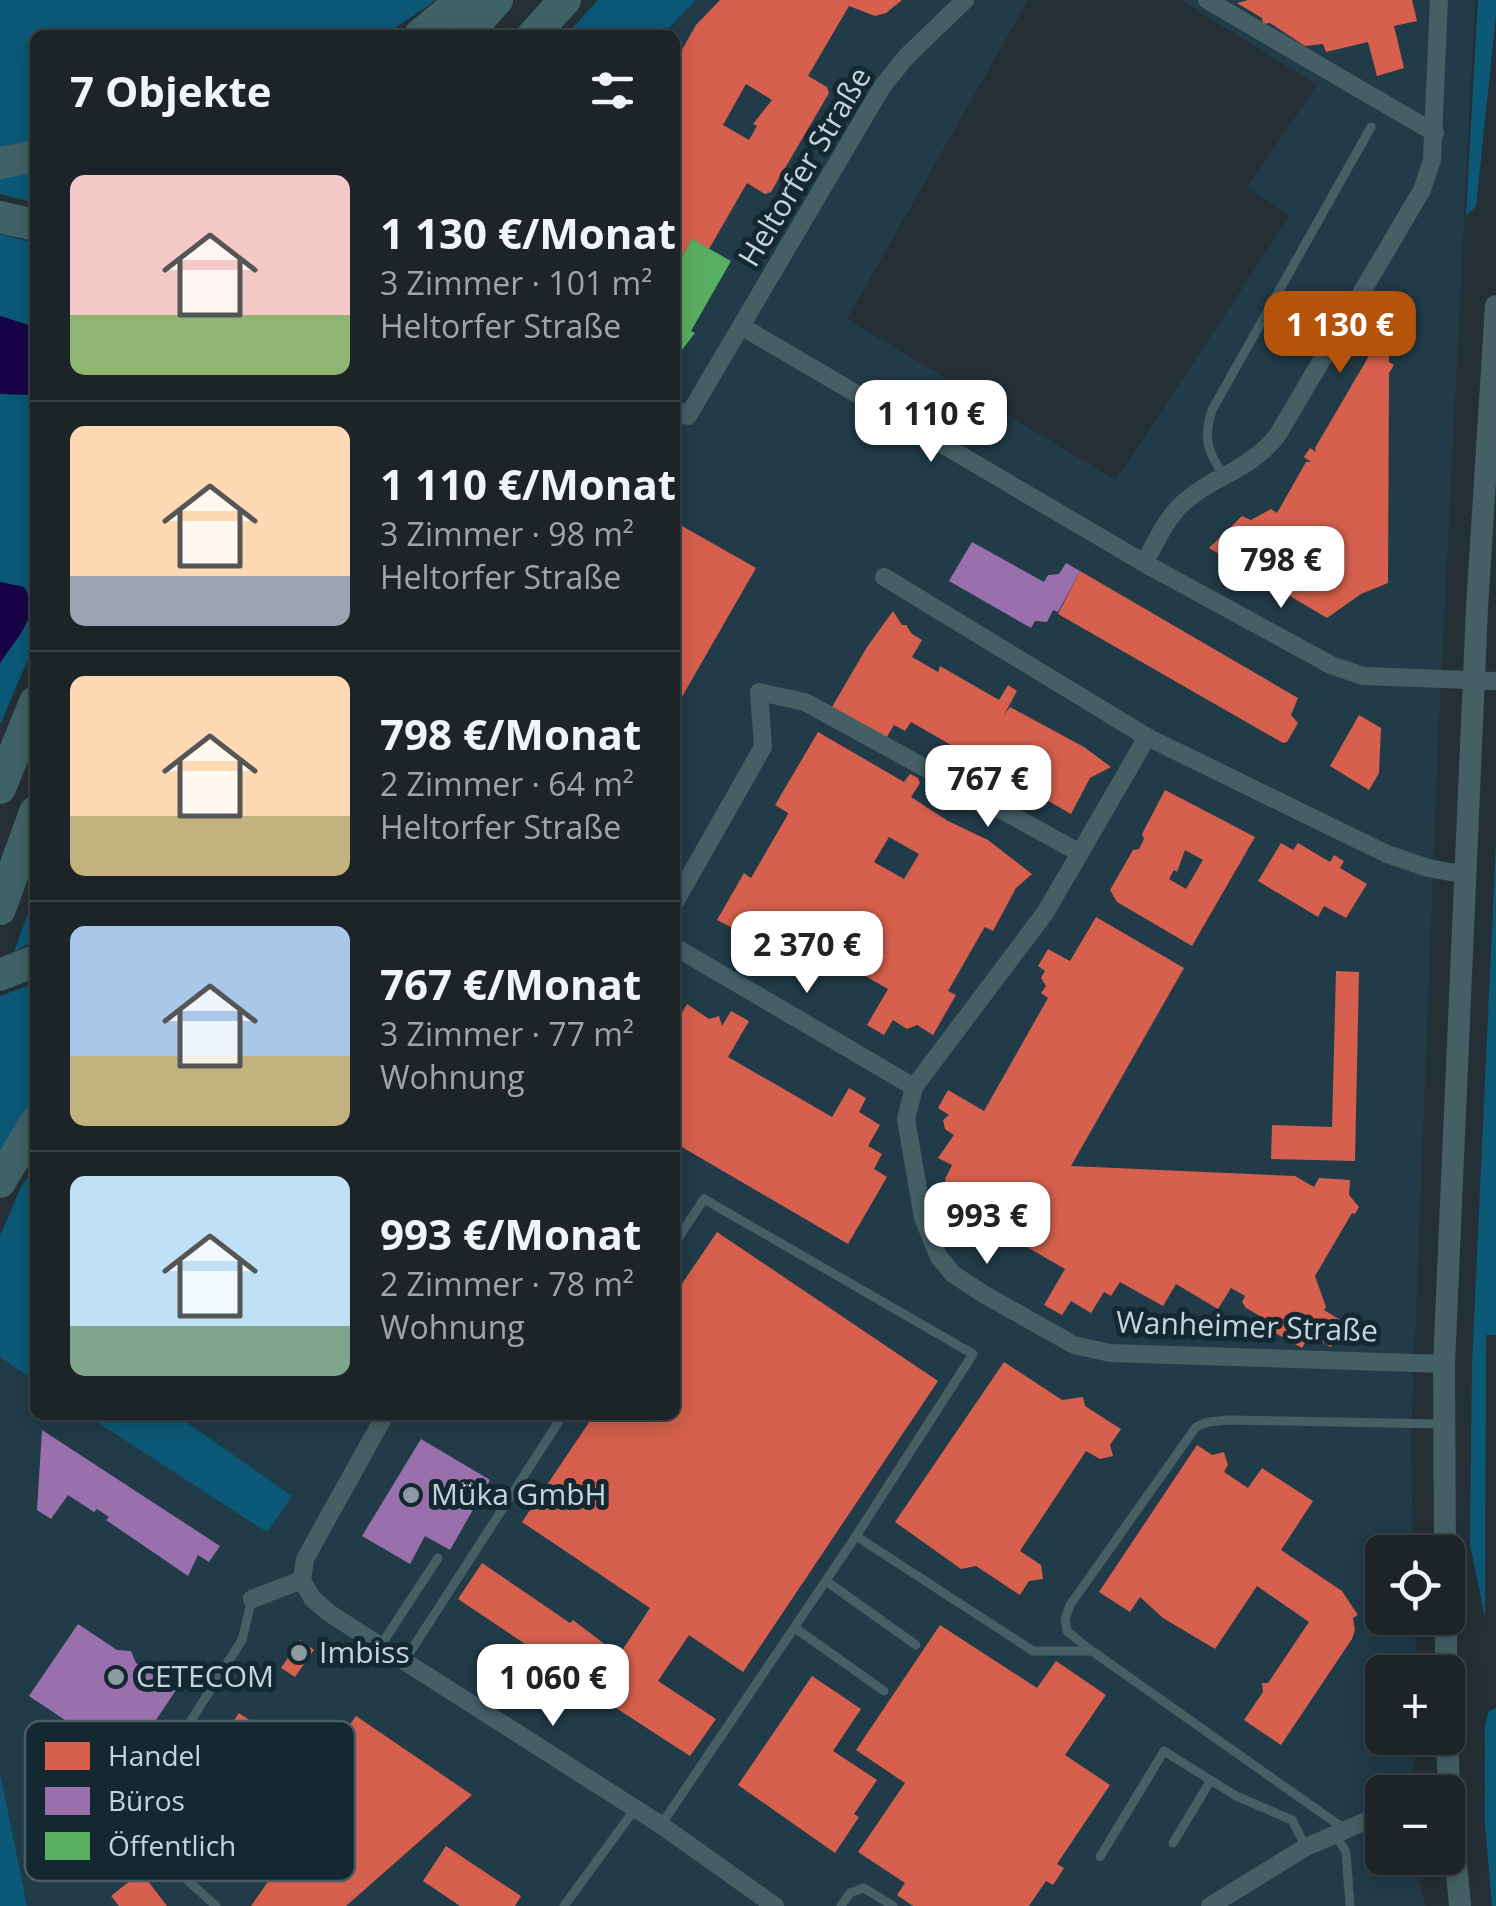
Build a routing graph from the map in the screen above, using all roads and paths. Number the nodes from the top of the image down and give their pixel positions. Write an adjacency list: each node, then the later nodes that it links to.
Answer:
1 (462, 0): 7 (highway)
2 (497, 0): 8 (highway)
3 (565, 0): 9 (highway)
4 (966, 0): 17 (street, Heltorfer Straße)
5 (1207, 0): 11 (street)
6 (1439, 0): 11 (street)
7 (426, 30)
8 (470, 30)
9 (538, 30)
10 (1371, 127): 19 (lane)
11 (1434, 132): 19 (street)
12 (30, 157): 13 (highway)
13 (0, 163)
14 (0, 217): 15 (highway)
15 (30, 224)
16 (1496, 306): 22 (street)
17 (741, 326): 18 (street, Heltorfer Straße); 20 (street)
18 (680, 412)
19 (1226, 477): 20 (street)
20 (1144, 563): 22 (street)
21 (884, 577): 24 (street)
22 (1485, 680): 28 (street)
23 (30, 714): 25 (highway)
24 (1147, 737): 27 (street); 28 (street)
25 (0, 788)
26 (30, 826): 30 (highway)
27 (1080, 853): 29 (street); 34 (street)
28 (1466, 874): 38 (street)
29 (680, 893)
30 (0, 909)
31 (680, 949): 34 (street)
32 (30, 964): 33 (highway)
33 (0, 975)
34 (914, 1087): 38 (street, Wanheimer Straße)
35 (30, 1131): 36 (highway)
36 (0, 1182)
37 (680, 1235): 43 (lane)
38 (1444, 1364): 41 (street)
39 (382, 1420): 45 (street)
40 (560, 1420): 52 (lane)
41 (1442, 1424): 42 (street); 51 (lane)
42 (1445, 1535)
43 (856, 1536): 46 (lane); 51 (lane)
44 (438, 1558): 50 (lane)
45 (302, 1580): 47 (street); 50 (street)
46 (826, 1581): 48 (lane); 49 (lane)
47 (252, 1598): 54 (lane)
48 (795, 1628): 53 (lane); 58 (lane)
49 (916, 1645)
50 (380, 1647): 52 (street)
51 (1092, 1651): 59 (lane)
52 (403, 1662): 56 (street)
53 (884, 1691)
54 (190, 1721)
55 (1211, 1780): 60 (lane); 61 (lane); 62 (lane)
56 (635, 1809): 58 (street); 68 (lane)
57 (1365, 1822): 59 (street)
58 (661, 1825): 69 (street)
59 (1340, 1832): 61 (street); 73 (lane)
60 (1173, 1843)
61 (1306, 1847): 72 (street)
62 (1100, 1857)
63 (1448, 1875): 66 (street)
64 (1456, 1875): 66 (street)
65 (188, 1881): 67 (lane)
66 (1460, 1900)
67 (216, 1906)
68 (564, 1906)
69 (775, 1906)
70 (841, 1906): 71 (lane)
71 (894, 1906)
72 (1210, 1906)
73 (1350, 1906)

